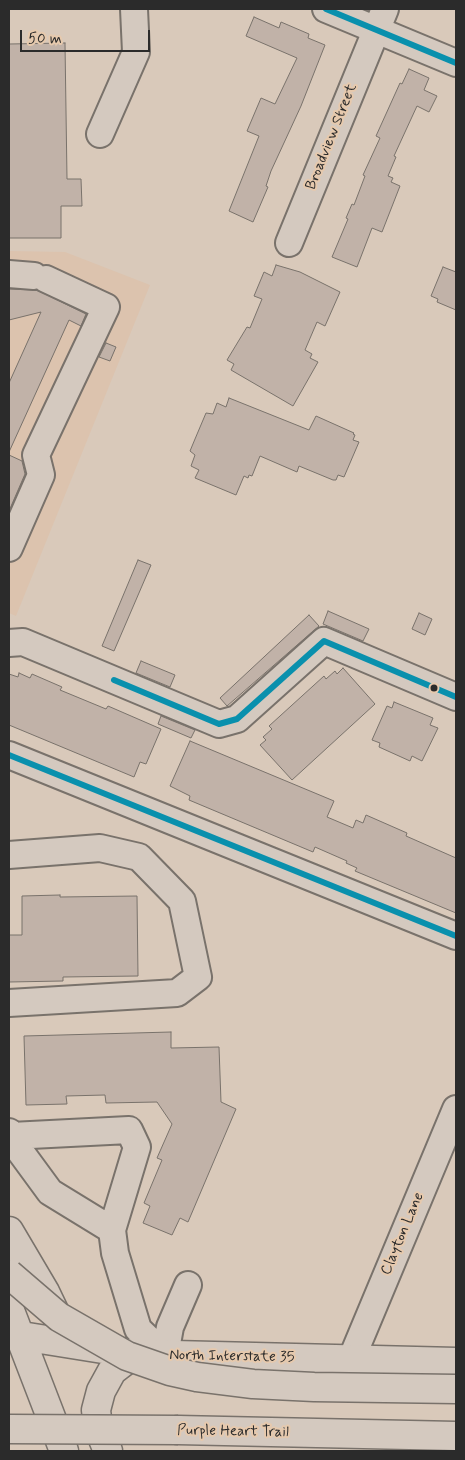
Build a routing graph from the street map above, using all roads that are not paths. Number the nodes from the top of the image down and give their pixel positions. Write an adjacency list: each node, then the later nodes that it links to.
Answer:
1 (134, 9): 5 (street)
2 (326, 9): 3 (street)
3 (381, 19): 4 (street); 6 (street, Broadview Street)
4 (456, 63)
5 (100, 134)
6 (289, 243)
7 (9, 274): 8 (street)
8 (9, 548)
9 (9, 643): 10 (street)
10 (456, 697)
11 (9, 755): 13 (street)
12 (9, 855): 14 (street)
13 (456, 936)
14 (9, 1003)
15 (456, 1109): 25 (street, Clayton Lane)
16 (10, 1134): 17 (street); 17 (street)
17 (112, 1230): 24 (street)
18 (9, 1231): 23 (main road)
19 (9, 1274): 27 (main road, bridge)
20 (188, 1284): 24 (street)
21 (9, 1308): 22 (main road)
22 (14, 1334): 23 (main road, North Interstate 35); 30 (main road)
23 (134, 1354): 24 (main road, North Interstate 35); 31 (main road)
24 (165, 1355): 25 (main road, North Interstate 35)
25 (351, 1360): 26 (main road, North Interstate 35)
26 (456, 1362)
27 (456, 1389)
28 (9, 1429): 29 (main road, Purple Heart Trail, bridge)
29 (456, 1436)
30 (64, 1451)
31 (108, 1451)

